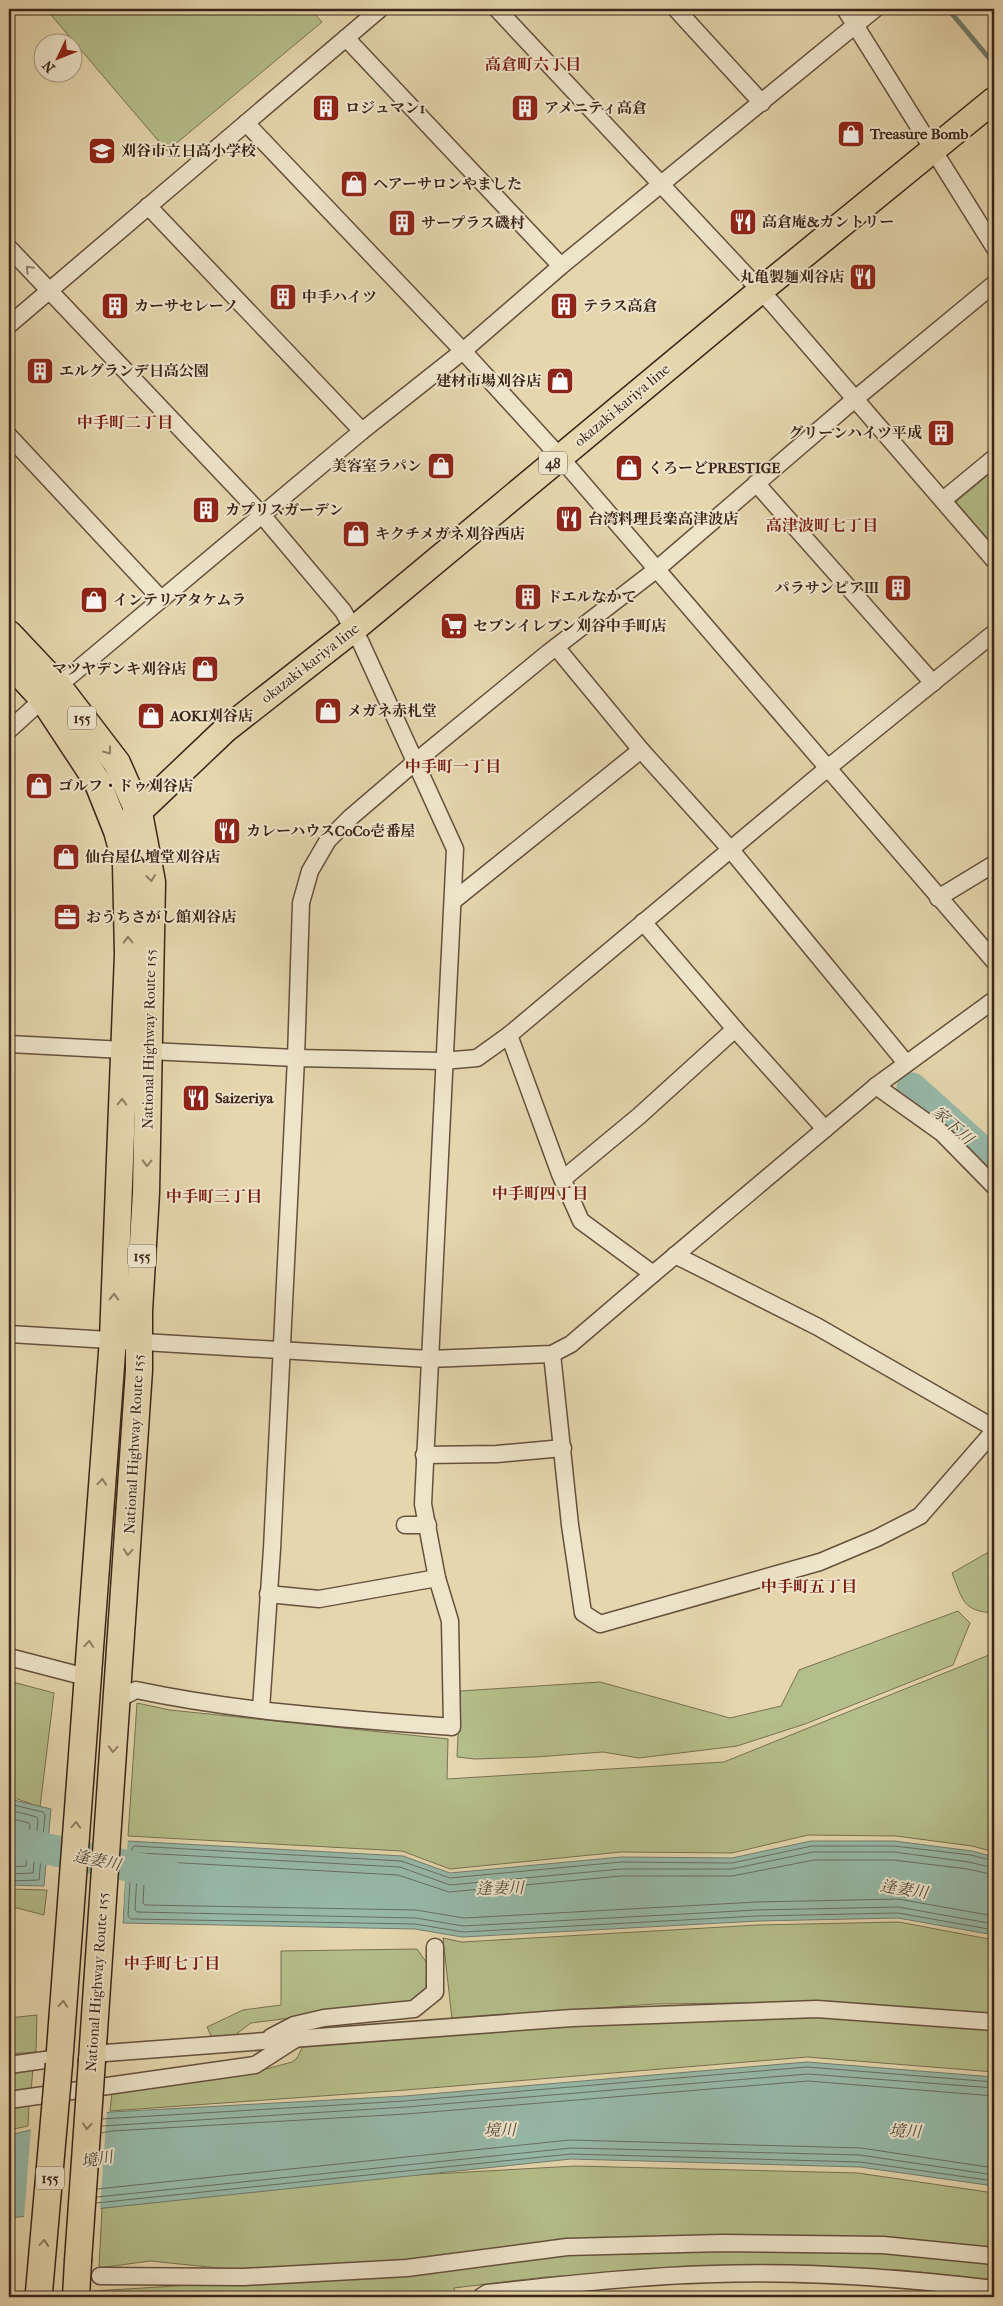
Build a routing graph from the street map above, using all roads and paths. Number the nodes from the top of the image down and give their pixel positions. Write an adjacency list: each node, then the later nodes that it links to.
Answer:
1 (380, 9): 7 (street)
2 (497, 9): 12 (street)
3 (676, 9): 9 (street)
4 (845, 9): 6 (street)
5 (875, 9): 6 (street)
6 (855, 25): 9 (street); 11 (street)
7 (346, 38): 10 (street); 16 (street)
8 (994, 100): 11 (main road, okazaki-kariya line / 48)
9 (762, 103): 12 (street)
10 (246, 122): 13 (street); 21 (street)
11 (933, 151): 14 (street); 19 (main road, okazaki-kariya line / 48)
12 (662, 185): 16 (street); 19 (street)
13 (148, 206): 18 (street); 23 (street)
14 (994, 247)
15 (9, 248): 18 (street, one-way to 15)
16 (561, 266): 21 (street)
17 (994, 284): 22 (street)
18 (50, 290): 20 (street); 29 (street)
19 (760, 291): 22 (street); 25 (main road, okazaki-kariya line / 48)
20 (9, 325)
21 (463, 351): 23 (street); 25 (street)
22 (855, 399): 27 (street); 28 (street)
23 (362, 431): 29 (street)
24 (9, 436): 32 (street)
25 (560, 457): 31 (street); 33 (main road, okazaki-kariya line / 48)
26 (994, 458): 28 (street)
27 (756, 483): 31 (street); 38 (street)
28 (943, 500): 30 (street)
29 (262, 515): 32 (street); 33 (street)
30 (994, 560)
31 (657, 568): 36 (street); 43 (street)
32 (161, 599): 39 (street)
33 (354, 628): 42 (street); 44 (main road, okazaki-kariya line / 48)
34 (994, 633): 38 (street)
35 (9, 634): 39 (highway, National Highway Route 155 / 155)
36 (556, 647): 41 (street); 42 (street)
37 (9, 662): 39 (highway, National Highway Route 155 / 155)
38 (933, 683): 43 (street)
39 (50, 692): 40 (street); 44 (highway, National Highway Route 155 / 155, one-way to 44); 45 (highway, National Highway Route 155 / 155)
40 (9, 730)
41 (641, 750): 46 (street); 49 (street)
42 (414, 763): 49 (street); 57 (street)
43 (828, 767): 46 (street); 48 (street)
44 (139, 813): 45 (main road, okazaki-kariya line / 48); 56 (highway, National Highway Route 155 / 155, one-way to 56)
45 (117, 831): 56 (highway, National Highway Route 155 / 155, one-way to 45)
46 (731, 850): 50 (street); 59 (street)
47 (994, 864): 48 (street)
48 (938, 898): 51 (street)
49 (453, 902): 58 (street)
50 (643, 922): 53 (street); 54 (street)
51 (994, 961)
52 (994, 1000): 59 (street)
53 (735, 1029): 61 (street); 62 (street)
54 (509, 1035): 58 (street); 62 (street)
55 (9, 1044): 56 (street)
56 (136, 1050): 57 (street); 67 (highway, National Highway Route 155 / 155, one-way to 56); 68 (highway, National Highway Route 155 / 155, one-way to 68)
57 (296, 1058): 58 (street); 69 (street)
58 (443, 1061): 71 (street)
59 (906, 1063): 60 (street)
60 (876, 1086): 61 (street); 63 (street)
61 (825, 1129): 64 (street)
62 (563, 1179): 65 (street)
63 (994, 1186)
64 (675, 1255): 65 (street); 72 (street)
65 (653, 1274): 70 (street)
66 (9, 1334): 67 (street)
67 (112, 1339): 68 (street); 80 (highway, National Highway Route 155 / 155, one-way to 67)
68 (139, 1340): 69 (street); 81 (highway, National Highway Route 155 / 155, one-way to 81)
69 (281, 1351): 71 (street); 78 (street)
70 (552, 1354): 71 (street); 73 (street)
71 (429, 1359): 74 (street)
72 (994, 1429): 73 (street)
73 (563, 1448): 74 (street)
74 (424, 1455): 76 (street)
75 (405, 1525): 76 (street)
76 (428, 1525): 77 (street)
77 (437, 1578): 78 (street); 82 (street)
78 (268, 1594): 82 (street)
79 (9, 1657): 80 (street)
80 (86, 1685): 88 (highway, National Highway Route 155 / 155, one-way to 80)
81 (116, 1700): 82 (street); 87 (highway, National Highway Route 155 / 155, one-way to 87)
82 (261, 1709)
83 (435, 1947): 86 (street)
84 (994, 2022): 85 (street)
85 (296, 2038): 86 (street); 90 (street)
86 (265, 2040): 87 (street)
87 (92, 2054): 95 (highway, National Highway Route 155 / 155, one-way to 95, bridge)
88 (59, 2058): 89 (street); 94 (highway, National Highway Route 155 / 155, one-way to 88, bridge)
89 (9, 2066)
90 (9, 2100)
91 (994, 2256): 92 (street)
92 (100, 2276)
93 (994, 2289): 96 (street)
94 (39, 2295)
95 (76, 2297)
96 (481, 2297)

